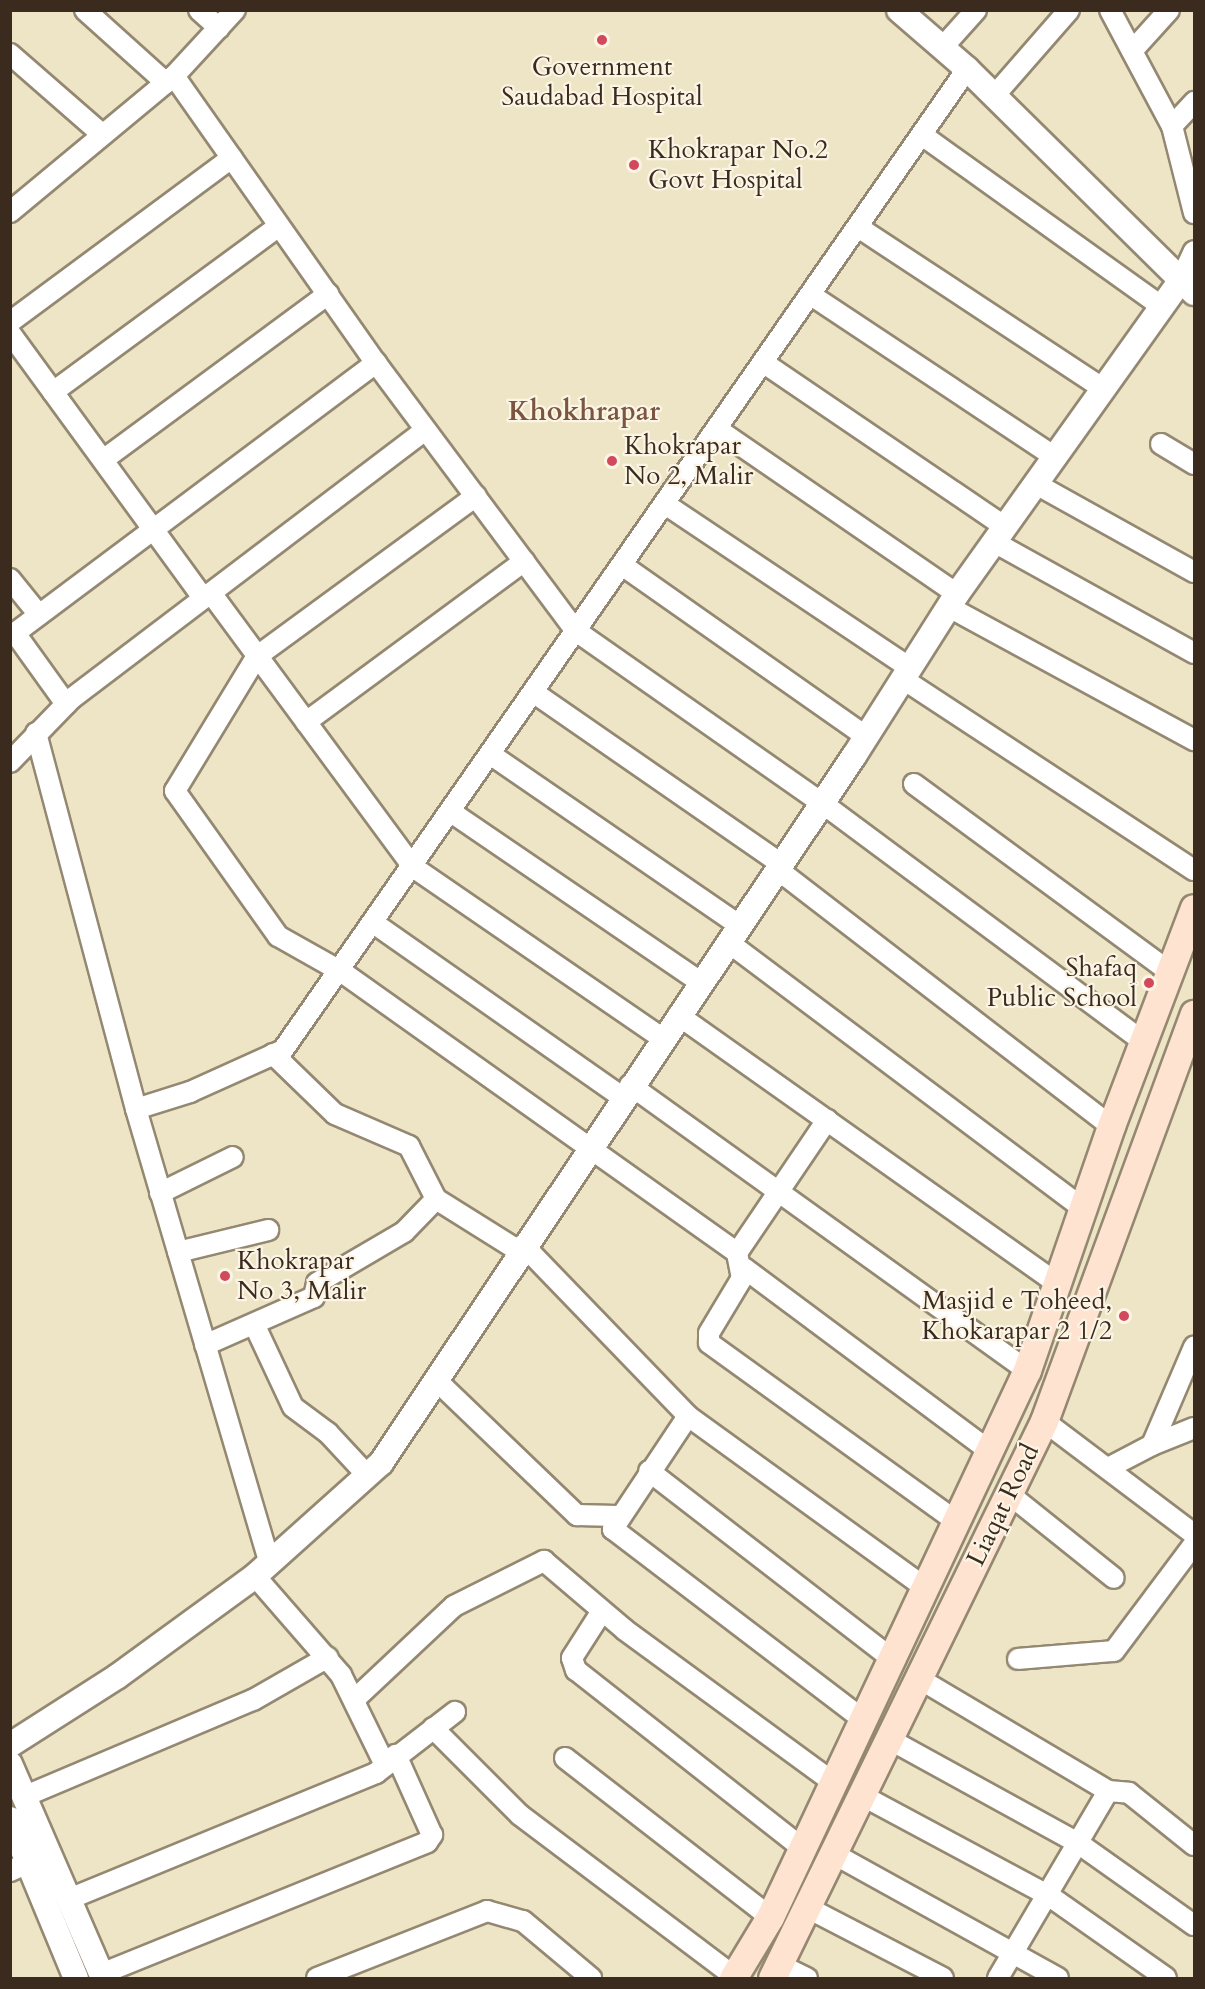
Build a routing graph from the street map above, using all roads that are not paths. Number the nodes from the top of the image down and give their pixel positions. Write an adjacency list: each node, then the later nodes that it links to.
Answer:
1 (85, 10): 14 (street)
2 (199, 10): 9 (street)
3 (235, 10): 9 (street)
4 (899, 10): 10 (street)
5 (976, 10): 10 (street)
6 (1069, 10): 15 (street)
7 (1110, 10): 11 (street)
8 (1169, 10): 11 (street)
9 (219, 28): 14 (street)
10 (942, 48): 13 (street)
11 (1132, 51): 17 (street)
12 (10, 54): 18 (street)
13 (967, 69): 15 (street); 19 (street)
14 (170, 80): 18 (street); 20 (street)
15 (994, 96): 26 (street)
16 (1194, 102): 17 (street)
17 (1172, 126): 22 (street)
18 (104, 135): 21 (street)
19 (922, 135): 24 (street); 29 (street)
20 (232, 158): 23 (street); 30 (street)
21 (10, 212)
22 (1194, 213)
23 (279, 225): 27 (street); 35 (street)
24 (858, 227): 28 (street); 34 (street)
25 (1194, 251): 26 (street)
26 (1187, 288): 29 (street)
27 (328, 294): 32 (street); 40 (street)
28 (811, 295): 33 (street); 39 (street)
29 (1162, 307): 34 (street)
30 (10, 322)
31 (10, 333): 35 (street)
32 (376, 363): 37 (street); 45 (street)
33 (764, 363): 36 (street); 46 (street)
34 (1104, 389): 39 (street)
35 (53, 392): 40 (street)
36 (717, 429): 44 (street); 52 (street)
37 (426, 430): 43 (street); 51 (street)
38 (1161, 444): 41 (street)
39 (1054, 458): 42 (street)
40 (103, 460): 45 (street)
41 (1194, 464)
42 (1036, 484): 46 (street); 49 (street)
43 (476, 496): 47 (street); 56 (street)
44 (665, 504): 48 (street); 57 (street)
45 (153, 530): 51 (street); 53 (street)
46 (999, 534): 52 (street); 55 (street)
47 (524, 561): 54 (street); 60 (street)
48 (622, 565): 54 (street); 62 (street)
49 (1194, 572)
50 (10, 579): 53 (street)
51 (207, 596): 56 (street); 59 (street)
52 (953, 600): 57 (street); 63 (street)
53 (39, 615): 59 (street)
54 (576, 631): 58 (street); 67 (street)
55 (1194, 653)
56 (257, 656): 60 (street); 76 (street)
57 (907, 673): 62 (street); 71 (street)
58 (533, 692): 64 (street); 69 (street)
59 (66, 704): 61 (street)
60 (306, 722): 70 (street)
61 (36, 733): 65 (street); 84 (street)
62 (867, 737): 67 (street)
63 (1194, 740)
64 (490, 754): 68 (street); 74 (street)
65 (10, 762)
66 (914, 784): 75 (street)
67 (822, 803): 69 (street); 81 (street)
68 (451, 812): 70 (street); 77 (street)
69 (779, 866): 74 (street); 86 (street)
70 (413, 867): 73 (street); 80 (street)
71 (1194, 870)
72 (1194, 908): 75 (main road)
73 (375, 924): 76 (street); 83 (street)
74 (734, 933): 77 (street); 92 (street)
75 (1169, 971): 81 (main road)
76 (342, 972): 82 (street); 87 (street)
77 (700, 982): 78 (street)
78 (678, 1016): 80 (street); 85 (street)
79 (1193, 1023): 104 (main road, Liaqat Road)
80 (662, 1038): 83 (street)
81 (1143, 1041): 86 (main road)
82 (273, 1054): 84 (street); 91 (street)
83 (626, 1091): 87 (street); 89 (street)
84 (135, 1109): 90 (street)
85 (827, 1120): 89 (street); 97 (street)
86 (1111, 1126): 92 (main road)
87 (590, 1144): 94 (street); 96 (street)
88 (233, 1157): 90 (street)
89 (780, 1189): 96 (street); 101 (street)
90 (160, 1193): 95 (street)
91 (436, 1199): 94 (street); 98 (street)
92 (1083, 1209): 97 (main road)
93 (268, 1230): 95 (street)
94 (521, 1248): 102 (street); 103 (street)
95 (178, 1252): 99 (street)
96 (741, 1260): 107 (street); 113 (street)
97 (1057, 1283): 101 (main road)
98 (255, 1326): 99 (street); 110 (street)
99 (205, 1345): 116 (street)
100 (1194, 1347): 106 (street)
101 (1027, 1370): 107 (main road)
102 (435, 1379): 110 (street); 112 (street)
103 (688, 1416): 109 (street); 118 (street)
104 (1044, 1421): 108 (street); 111 (main road, Liaqat Road)
105 (1194, 1428): 106 (street)
106 (1152, 1445): 108 (street)
107 (991, 1452): 113 (main road)
108 (1108, 1468): 114 (street)
109 (650, 1471): 112 (street); 121 (street)
110 (367, 1475): 116 (street)
111 (1009, 1494): 117 (street); 123 (main road, Liaqat Road)
112 (617, 1516): 126 (street)
113 (957, 1522): 118 (main road)
114 (1194, 1534)
115 (1194, 1544): 122 (street)
116 (262, 1570): 120 (street); 131 (street)
117 (1114, 1578)
118 (926, 1588): 121 (main road)
119 (602, 1611): 124 (street); 132 (street); 139 (street)
120 (328, 1658): 124 (street); 135 (street)
121 (891, 1658): 126 (main road)
122 (1018, 1659)
123 (918, 1678): 128 (main road, Liaqat Road); 133 (street)
124 (355, 1699): 130 (street)
125 (455, 1712): 127 (street)
126 (862, 1719): 132 (main road)
127 (433, 1728): 130 (street); 154 (street)
128 (887, 1738): 134 (main road, Liaqat Road); 137 (street)
129 (565, 1758): 146 (street)
130 (391, 1760): 144 (street); 150 (street)
131 (11, 1761): 135 (street)
132 (833, 1782): 139 (main road)
133 (1108, 1791): 137 (street); 138 (street)
134 (863, 1796): 141 (main road, Liaqat Road); 143 (street)
135 (23, 1797): 140 (street)
136 (10, 1819): 142 (street)
137 (1078, 1843): 143 (street); 147 (street)
138 (1194, 1845)
139 (802, 1848): 146 (main road)
140 (49, 1853): 142 (street); 144 (street)
141 (834, 1854): 145 (main road, Liaqat Road); 148 (street)
142 (19, 1867): 151 (street)
143 (1048, 1895): 148 (street); 159 (street)
144 (69, 1899): 150 (street)
145 (808, 1908): 149 (main road, Liaqat Road); 156 (street)
146 (770, 1917): 154 (main road)
147 (1194, 1925)
148 (1014, 1950): 157 (street); 158 (street)
149 (776, 1972): 155 (street)
150 (102, 1976)
151 (76, 1978)
152 (317, 1978): 153 (street)
153 (591, 1978)
154 (734, 1978)
155 (807, 1978)
156 (943, 1978)
157 (998, 1978)
158 (1058, 1978)
159 (1166, 1978)

